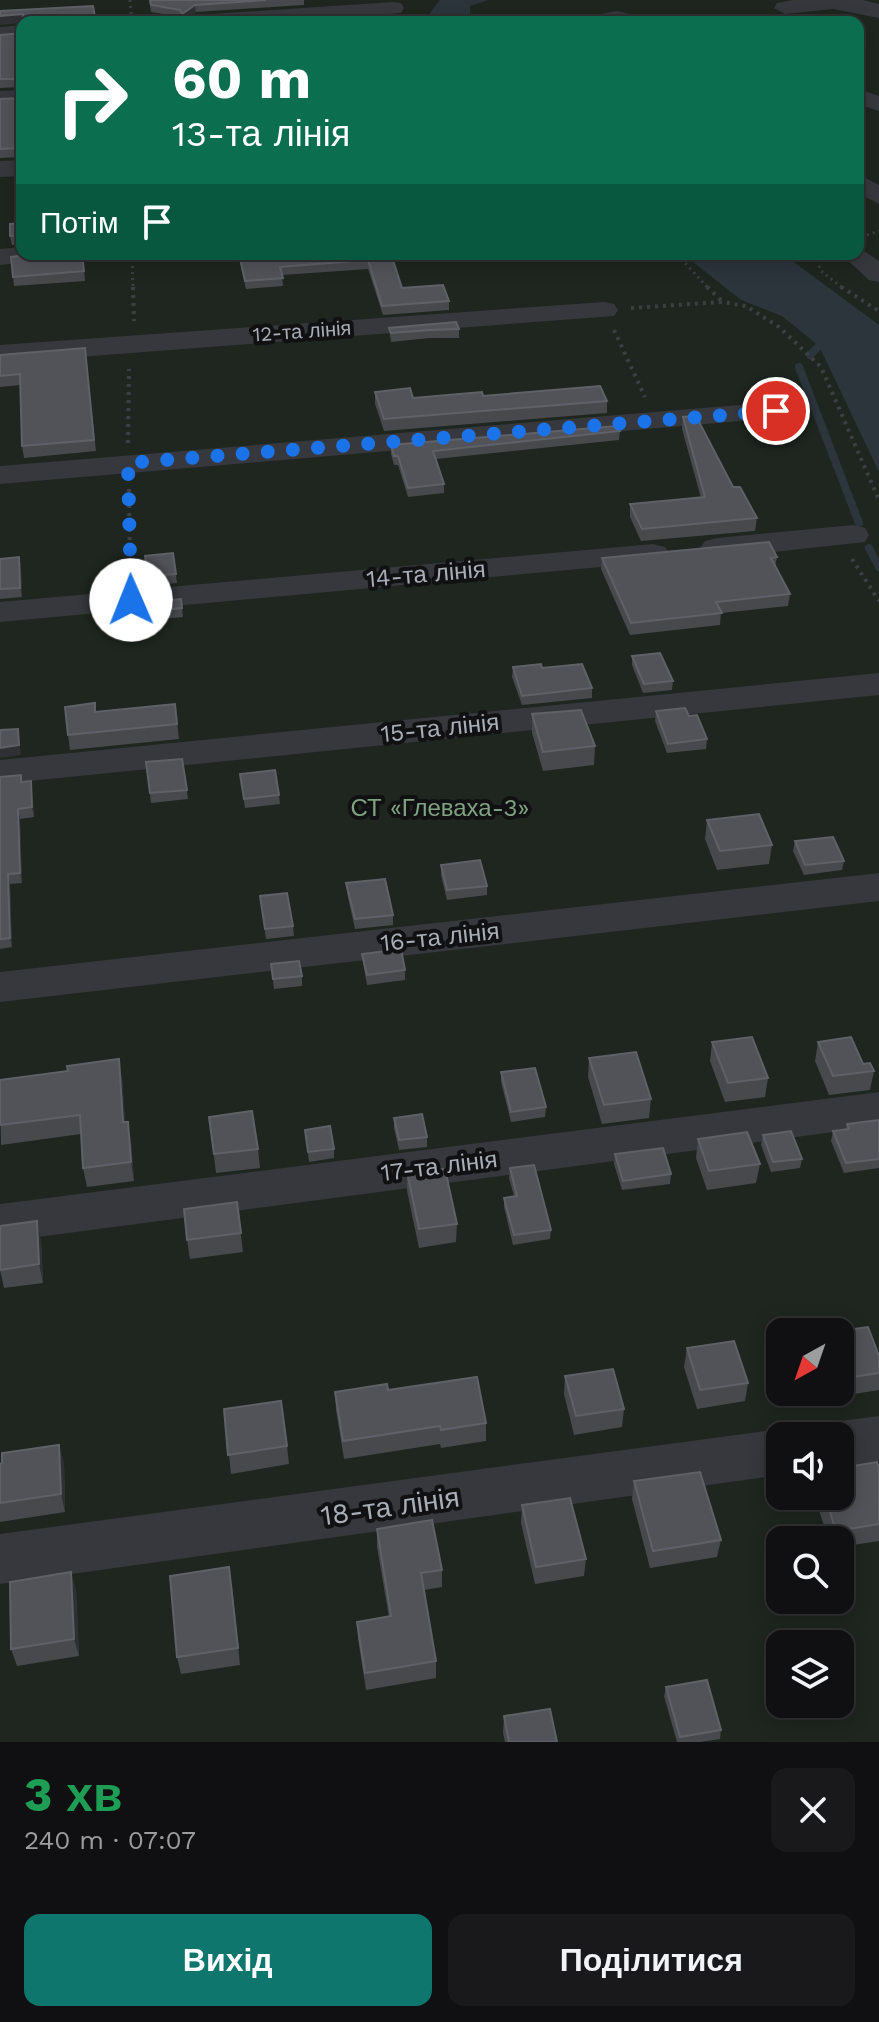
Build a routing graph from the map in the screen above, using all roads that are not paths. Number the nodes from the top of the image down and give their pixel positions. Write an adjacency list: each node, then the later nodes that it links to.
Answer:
1 (393, 8): 4 (lane)
2 (778, 8): 3 (lane)
3 (879, 11)
4 (280, 16)
5 (862, 260): 6 (lane)
6 (879, 274)
7 (604, 310): 8 (lane, 12-та лінія)
8 (0, 354)
9 (776, 411): 10 (lane)
10 (0, 475)
11 (846, 536): 12 (lane, 14-та лінія)
12 (0, 612)
13 (879, 684): 14 (lane, 15-та лінія)
14 (0, 772)
15 (879, 887): 16 (lane, 16-та лінія)
16 (0, 987)
17 (879, 1109): 18 (lane, 17-та лінія)
18 (0, 1223)
19 (879, 1439): 20 (lane)
20 (854, 1442)
21 (766, 1454): 22 (lane, 18-та лінія)
22 (0, 1559)

